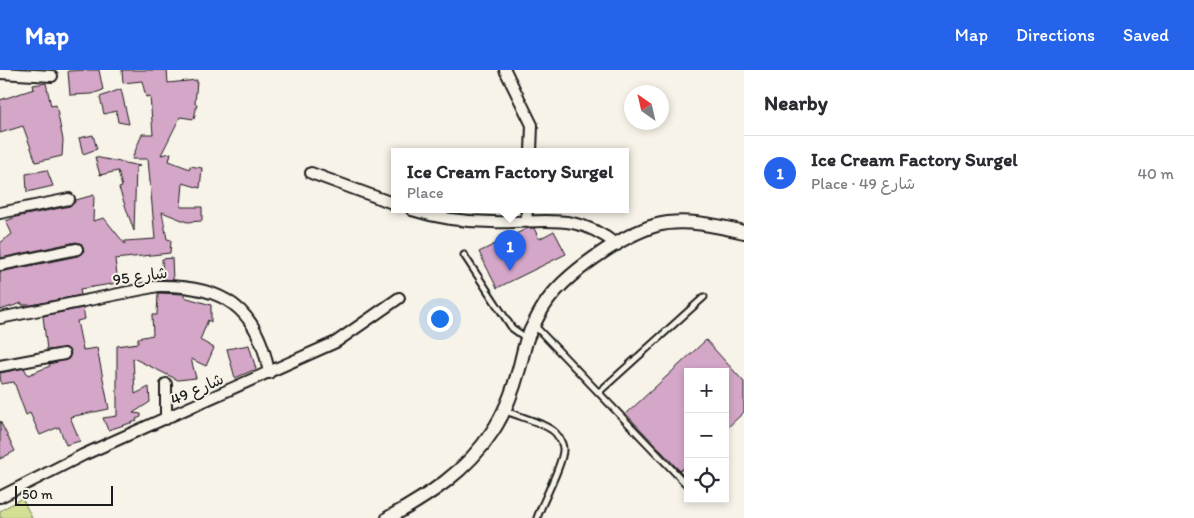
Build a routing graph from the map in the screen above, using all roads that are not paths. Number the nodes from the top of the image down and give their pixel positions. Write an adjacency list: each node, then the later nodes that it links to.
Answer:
1 (505, 70): 4 (street)
2 (0, 72): 3 (street)
3 (52, 76)
4 (531, 148)
5 (311, 172): 7 (street)
6 (68, 199): 8 (street)
7 (391, 202)
8 (0, 213)
9 (428, 213): 11 (street)
10 (527, 213): 11 (street)
11 (526, 221): 13 (street)
12 (744, 232): 13 (street)
13 (617, 244): 20 (street)
14 (77, 248): 16 (street)
15 (464, 255): 21 (lane)
16 (0, 264)
17 (704, 297): 26 (lane)
18 (399, 298): 24 (street, شارع 49)
19 (0, 318): 24 (street, شارع 95)
20 (534, 326): 21 (street); 26 (lane)
21 (527, 338): 27 (street)
22 (64, 354): 23 (street)
23 (0, 366)
24 (269, 373): 28 (street, شارع 49)
25 (166, 384): 28 (street)
26 (599, 392): 29 (lane)
27 (505, 410): 31 (street); 32 (lane)
28 (166, 419): 30 (street, شارع 49)
29 (684, 481)
30 (0, 497)
31 (388, 518)
32 (537, 518)

